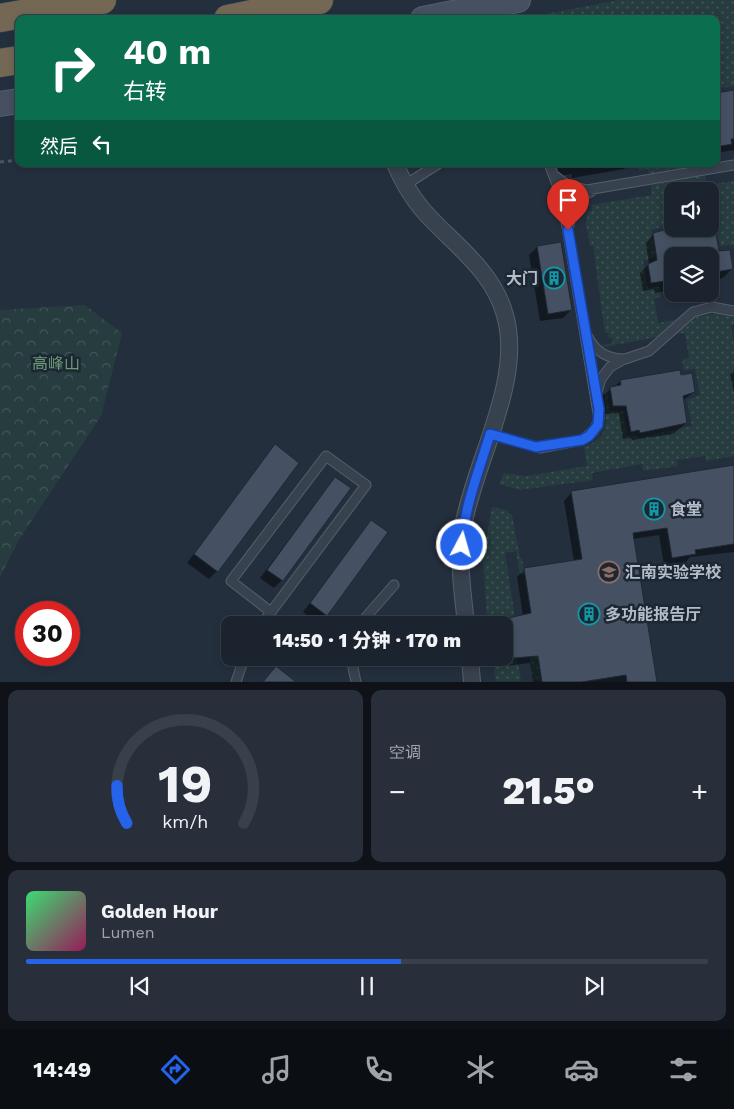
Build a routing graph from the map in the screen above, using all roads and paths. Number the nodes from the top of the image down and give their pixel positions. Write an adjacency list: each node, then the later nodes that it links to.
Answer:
1 (102, 0): 5 (highway)
2 (320, 0): 6 (highway)
3 (518, 0): 7 (street)
4 (15, 15): 8 (highway)
5 (17, 15)
6 (247, 15)
7 (444, 15)
8 (0, 18)
9 (15, 61): 10 (highway)
10 (0, 63)
11 (15, 102): 12 (street)
12 (0, 104)
13 (15, 160): 14 (path)
14 (0, 162)
15 (734, 165): 21 (lane)
16 (397, 167): 20 (street)
17 (433, 167): 20 (lane)
18 (550, 167): 19 (lane)
19 (552, 173): 21 (lane); 22 (lane)
20 (406, 185): 27 (street)
21 (600, 188): 22 (lane)
22 (568, 230): 24 (lane)
23 (734, 311): 25 (lane)
24 (586, 334): 25 (lane); 26 (lane)
25 (626, 359): 26 (lane)
26 (596, 394): 27 (lane)
27 (490, 434): 32 (street)
28 (394, 585): 31 (lane)
29 (271, 612): 29 (lane); 30 (lane)
30 (268, 616)
31 (367, 616)
32 (465, 616)
33 (241, 666): 36 (lane)
34 (353, 666): 37 (lane)
35 (471, 666): 38 (street)
36 (236, 682)
37 (356, 682)
38 (472, 682)

